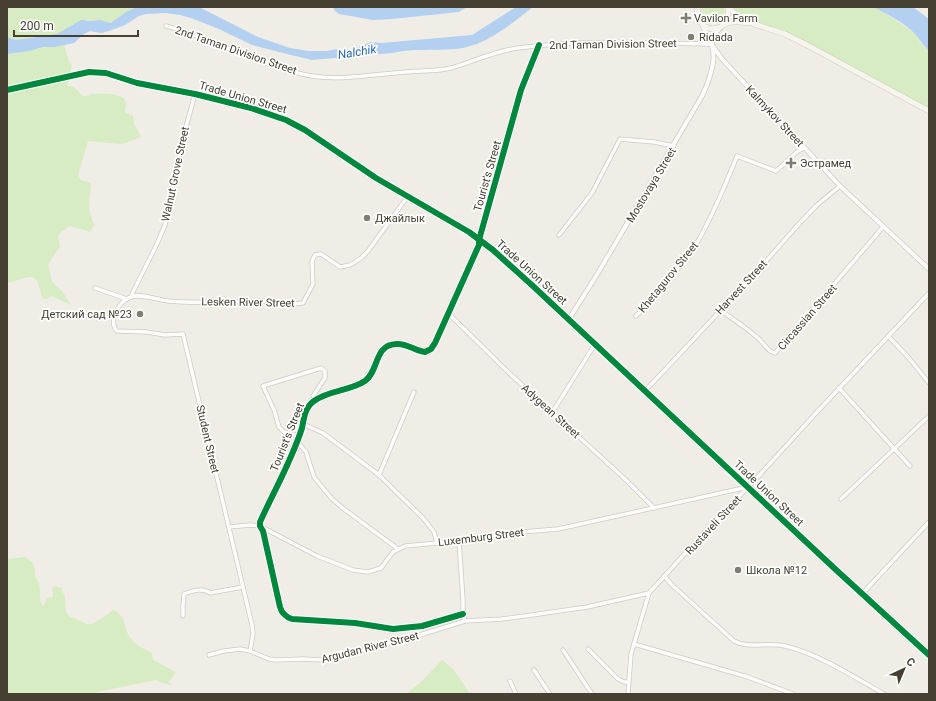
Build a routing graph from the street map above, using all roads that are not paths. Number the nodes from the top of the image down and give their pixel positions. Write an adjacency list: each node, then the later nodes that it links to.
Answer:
1 (698, 7): 4 (main road)
2 (728, 7): 3 (main road); 6 (main road)
3 (754, 24): 6 (main road); 11 (main road)
4 (703, 25): 6 (main road); 7 (street)
5 (166, 26): 8 (street, 2nd Taman Division Street)
6 (722, 26): 7 (street)
7 (711, 44): 8 (street, 2nd Taman Division Street); 12 (street, Mostovaya Street); 13 (street, Kalmykov Street)
8 (539, 45): 18 (street, Tourist's Street)
9 (7, 90): 10 (street, Trade Union Street)
10 (195, 94): 15 (street, Trade Union Street); 22 (street, Walnut Grove Street)
11 (929, 111)
12 (674, 146): 17 (street); 27 (street, Mostovaya Street)
13 (804, 148): 14 (street, Kalmykov Street); 26 (street, Khetagurov Street)
14 (840, 186): 16 (street, Kalmykov Street); 24 (street, Harvest Street)
15 (408, 196): 18 (street, Trade Union Street); 22 (street, Lesken River Street)
16 (883, 226): 19 (street, Kalmykov Street); 24 (street, Circassian Street)
17 (559, 235)
18 (479, 240): 25 (street, Tourist's Street); 27 (street, Trade Union Street)
19 (929, 269)
20 (95, 288): 23 (street)
21 (929, 293): 28 (street, Rustaveli Street)
22 (131, 297): 23 (street, Student Street)
23 (127, 299): 48 (street, Student Street)
24 (720, 310): 32 (street, Harvest Street)
25 (448, 314): 34 (street, Tourist's Street); 35 (street, Adygean Street)
26 (636, 316)
27 (568, 319): 29 (street, Trade Union Street)
28 (889, 337): 30 (street); 31 (street, Rustaveli Street)
29 (595, 344): 32 (street, Trade Union Street); 35 (street)
30 (929, 384)
31 (839, 388): 40 (street); 43 (street, Rustaveli Street)
32 (645, 391): 43 (street, Trade Union Street)
33 (414, 392): 42 (street)
34 (315, 400): 37 (street, Tourist's Street); 38 (street)
35 (552, 413): 45 (street, Adygean Street)
36 (929, 416): 40 (street)
37 (303, 424): 38 (street, Tourist's Street); 42 (street)
38 (299, 436): 39 (street, Tourist's Street)
39 (298, 442): 47 (street, Tourist's Street); 51 (street)
40 (895, 449): 41 (street); 44 (street)
41 (910, 466)
42 (379, 475): 50 (street)
43 (748, 487): 45 (street, Luxemburg Street); 52 (street, Rustaveli Street); 55 (street, Trade Union Street)
44 (841, 499)
45 (654, 508): 49 (street, Luxemburg Street)
46 (929, 522): 55 (street)
47 (260, 526): 48 (street); 51 (street); 56 (street)
48 (229, 527): 53 (street, Student Street)
49 (459, 541): 50 (street, Luxemburg Street); 56 (street)
50 (437, 543): 51 (street, Luxemburg Street)
51 (398, 549)
52 (664, 576): 54 (street, Rustaveli Street); 74 (street)
53 (242, 587): 57 (street); 62 (street, Student Street)
54 (649, 593): 58 (street, Argudan River Street); 59 (street, Rustaveli Street)
55 (862, 594): 64 (street, Trade Union Street)
56 (463, 614): 58 (street)
57 (183, 616)
58 (465, 621): 62 (street, Argudan River Street)
59 (634, 644): 67 (street, Rustaveli Street); 73 (street)
60 (588, 649): 67 (street)
61 (563, 650): 71 (street)
62 (250, 651): 63 (street, Argudan River Street)
63 (209, 655)
64 (929, 655)
65 (534, 670): 70 (street)
66 (510, 681): 69 (street)
67 (628, 682): 68 (street, Rustaveli Street)
68 (628, 692): 72 (street)
69 (516, 694)
70 (550, 694)
71 (592, 694)
72 (625, 694)
73 (793, 694)
74 (884, 694)

